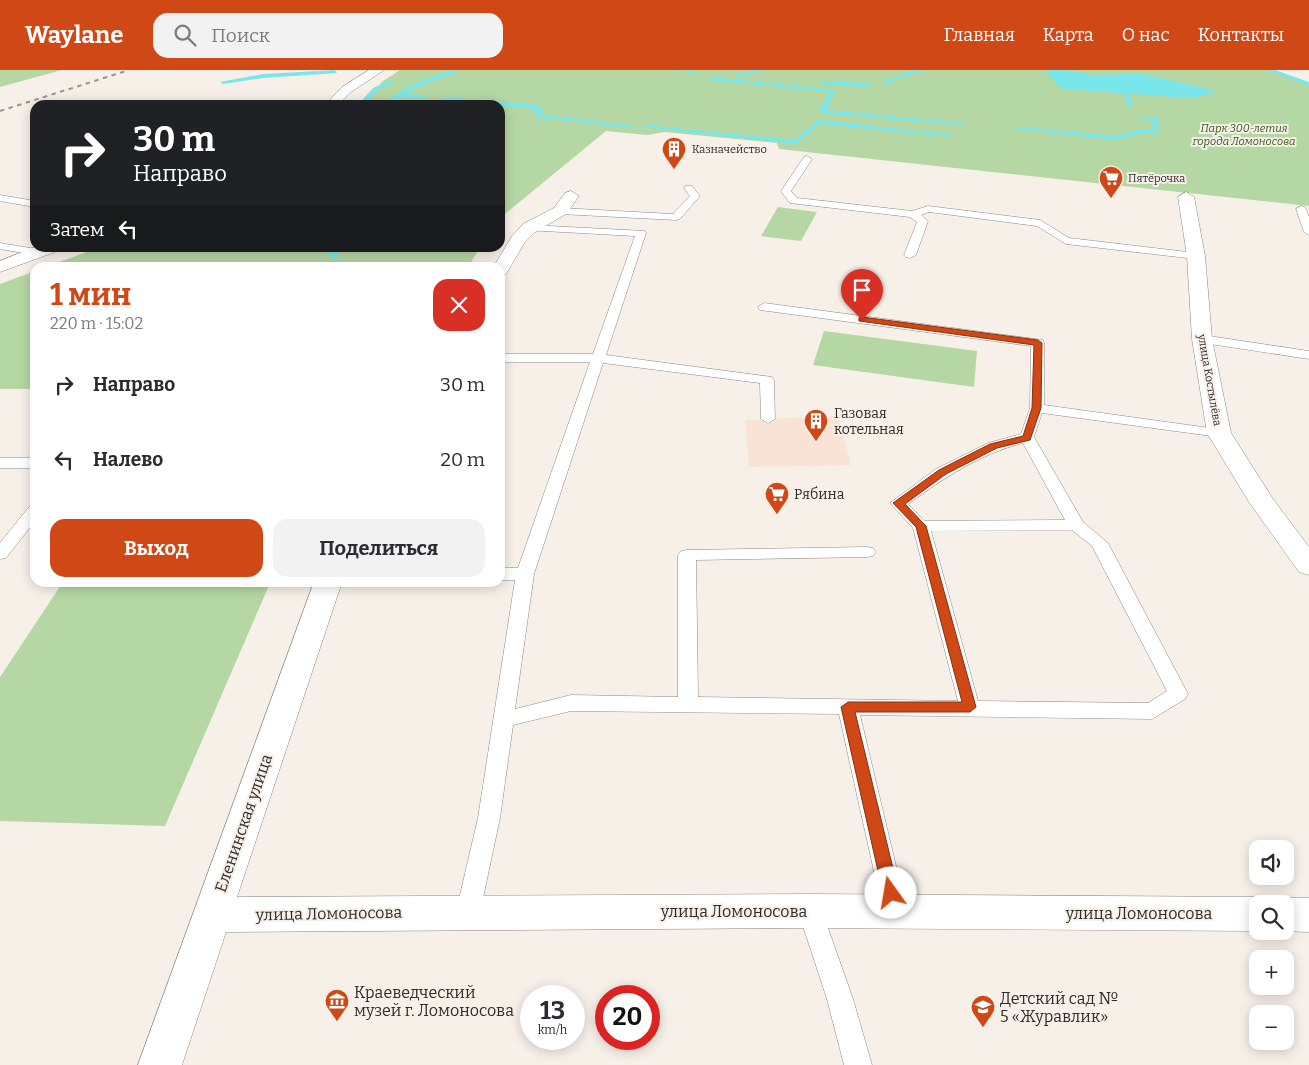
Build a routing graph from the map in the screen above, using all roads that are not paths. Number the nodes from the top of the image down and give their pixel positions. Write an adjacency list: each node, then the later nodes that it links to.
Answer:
1 (378, 70): 2 (street)
2 (336, 100)
3 (808, 159): 11 (lane)
4 (689, 188): 10 (lane)
5 (571, 196): 10 (street)
6 (1186, 197): 18 (street, улица Костылёва)
7 (0, 198): 8 (lane)
8 (30, 203)
9 (1301, 209): 13 (lane)
10 (560, 212): 12 (street)
11 (913, 214): 17 (lane); 18 (lane)
12 (530, 228): 19 (street); 25 (lane)
13 (1309, 232)
14 (0, 246): 15 (lane)
15 (30, 249)
16 (37, 252): 20 (street)
17 (910, 255)
18 (1196, 256): 22 (street, улица Костылёва)
19 (505, 262)
20 (0, 267)
21 (764, 307): 26 (lane)
22 (1202, 339): 23 (lane); 28 (street, улица Костылёва)
23 (1309, 355)
24 (505, 358): 25 (lane)
25 (596, 358): 27 (lane); 41 (lane)
26 (1036, 408): 28 (lane); 29 (lane)
27 (768, 419)
28 (1219, 433): 39 (street, улица Костылёва)
29 (1027, 438): 33 (lane); 34 (lane)
30 (0, 463): 31 (lane)
31 (30, 463)
32 (30, 516): 36 (lane)
33 (921, 526): 34 (lane); 45 (lane)
34 (1076, 526): 45 (lane)
35 (0, 530): 36 (lane)
36 (19, 530): 38 (lane)
37 (867, 552): 43 (lane)
38 (0, 554)
39 (1309, 566)
40 (505, 574): 41 (lane)
41 (525, 574): 46 (lane)
42 (326, 587): 51 (street, Еленинская улица)
43 (688, 704): 44 (lane); 46 (lane)
44 (848, 707): 45 (lane); 49 (lane)
45 (970, 707)
46 (505, 719): 48 (lane)
47 (810, 911): 48 (street, улица Ломоносова); 49 (street, улица Ломоносова); 55 (lane)
48 (468, 912): 51 (street, улица Ломоносова)
49 (895, 912): 50 (street, улица Ломоносова)
50 (1249, 914)
51 (211, 915): 54 (street, Еленинская улица)
52 (1294, 915): 53 (street)
53 (1309, 915)
54 (160, 1065)
55 (858, 1065)

